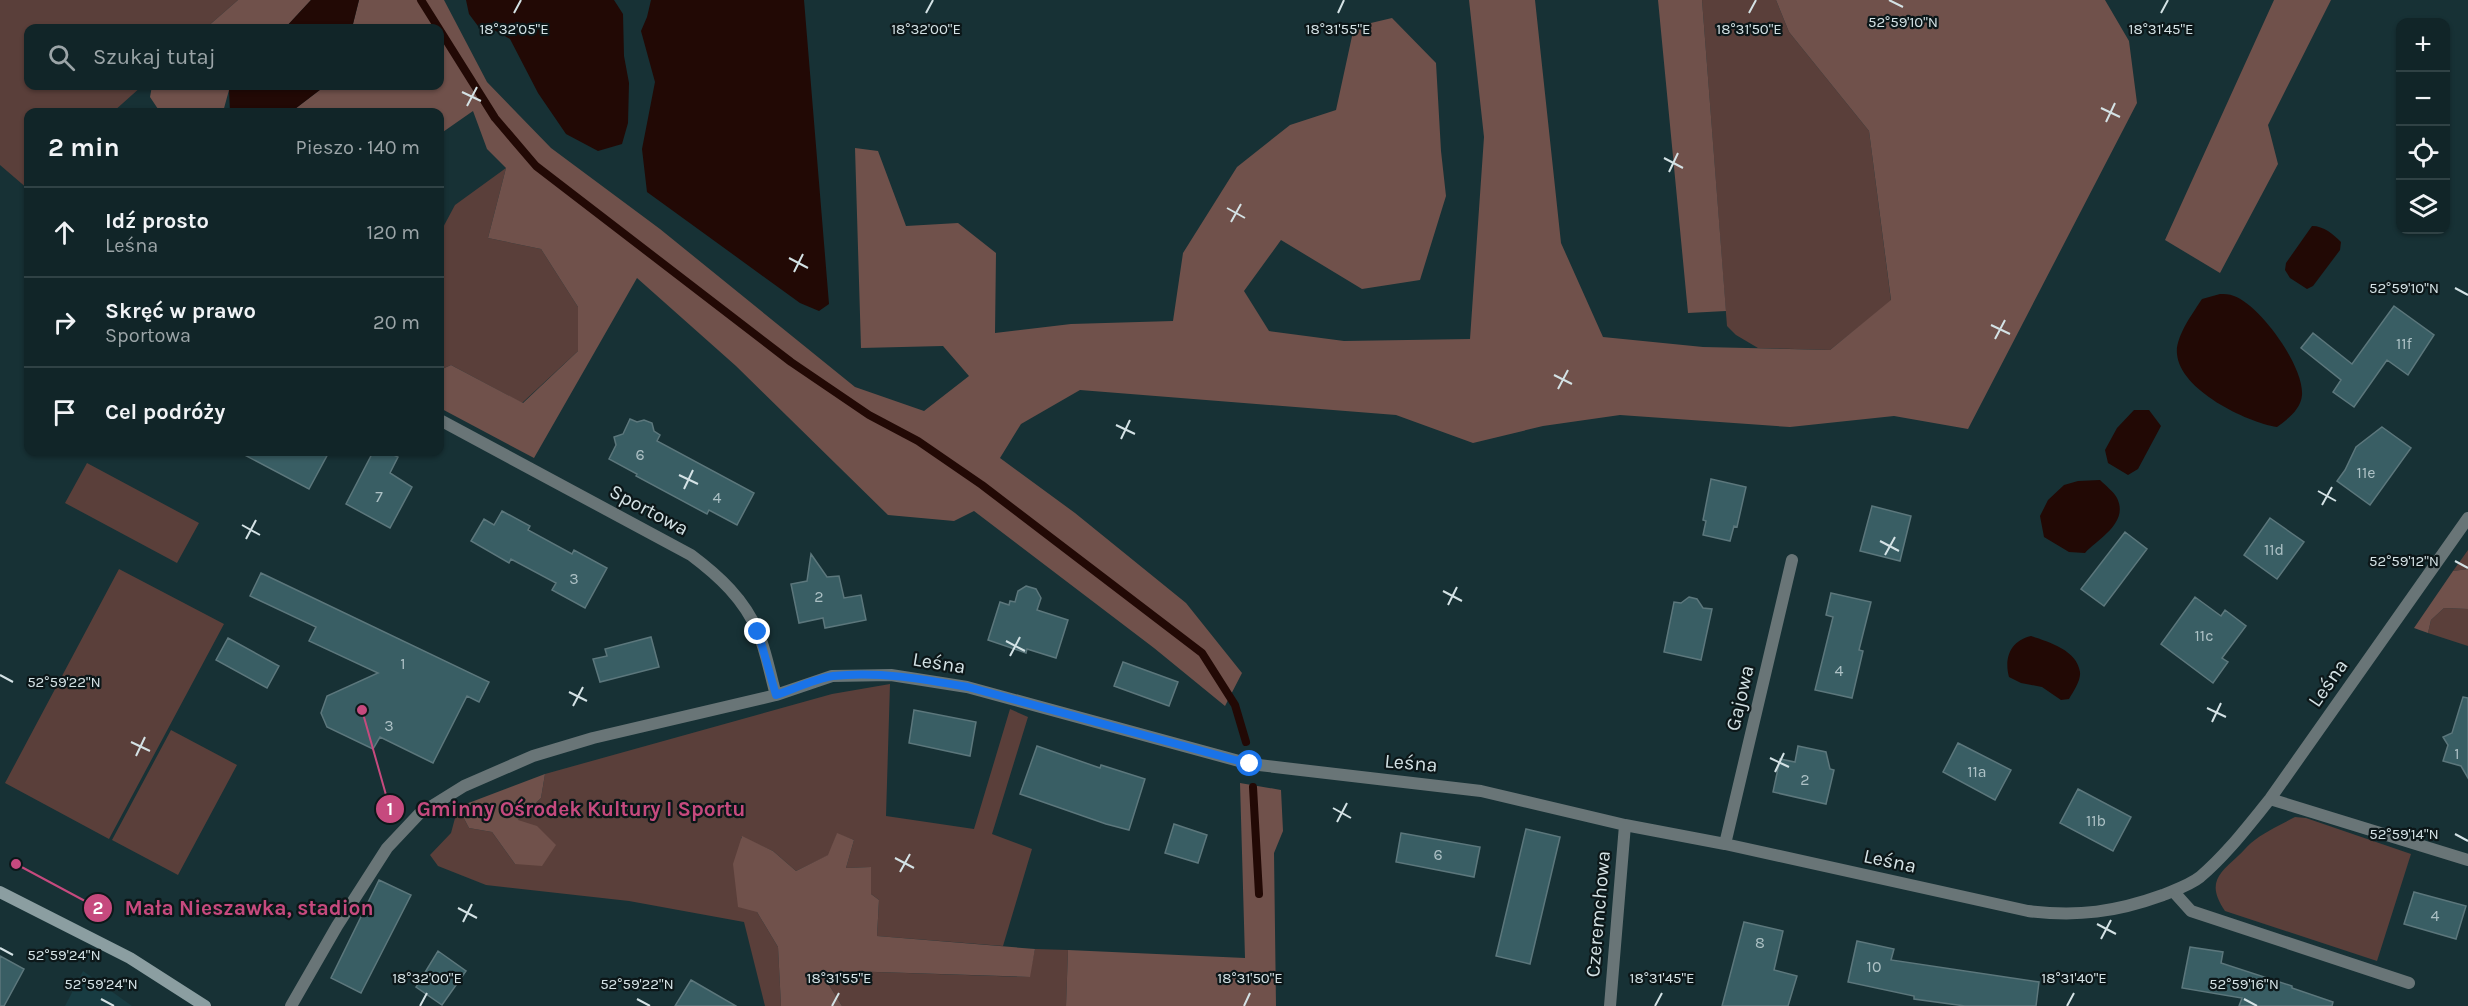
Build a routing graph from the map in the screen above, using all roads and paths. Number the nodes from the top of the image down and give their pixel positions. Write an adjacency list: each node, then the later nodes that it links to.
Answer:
1 (444, 422): 4 (street, Sportowa)
2 (2468, 518): 5 (street, Leśna)
3 (1792, 560): 7 (street, Gajowa)
4 (776, 695): 6 (street, Leśna); 13 (street, Leśna)
5 (2270, 799): 8 (street); 9 (street, Leśna)
6 (1625, 825): 7 (street, Leśna); 14 (street, Czeremchowa)
7 (1725, 844): 9 (street, Leśna)
8 (2468, 860)
9 (2173, 891): 11 (street)
10 (0, 892): 12 (main road)
11 (2409, 983)
12 (205, 1006)
13 (291, 1006)
14 (1610, 1006)

